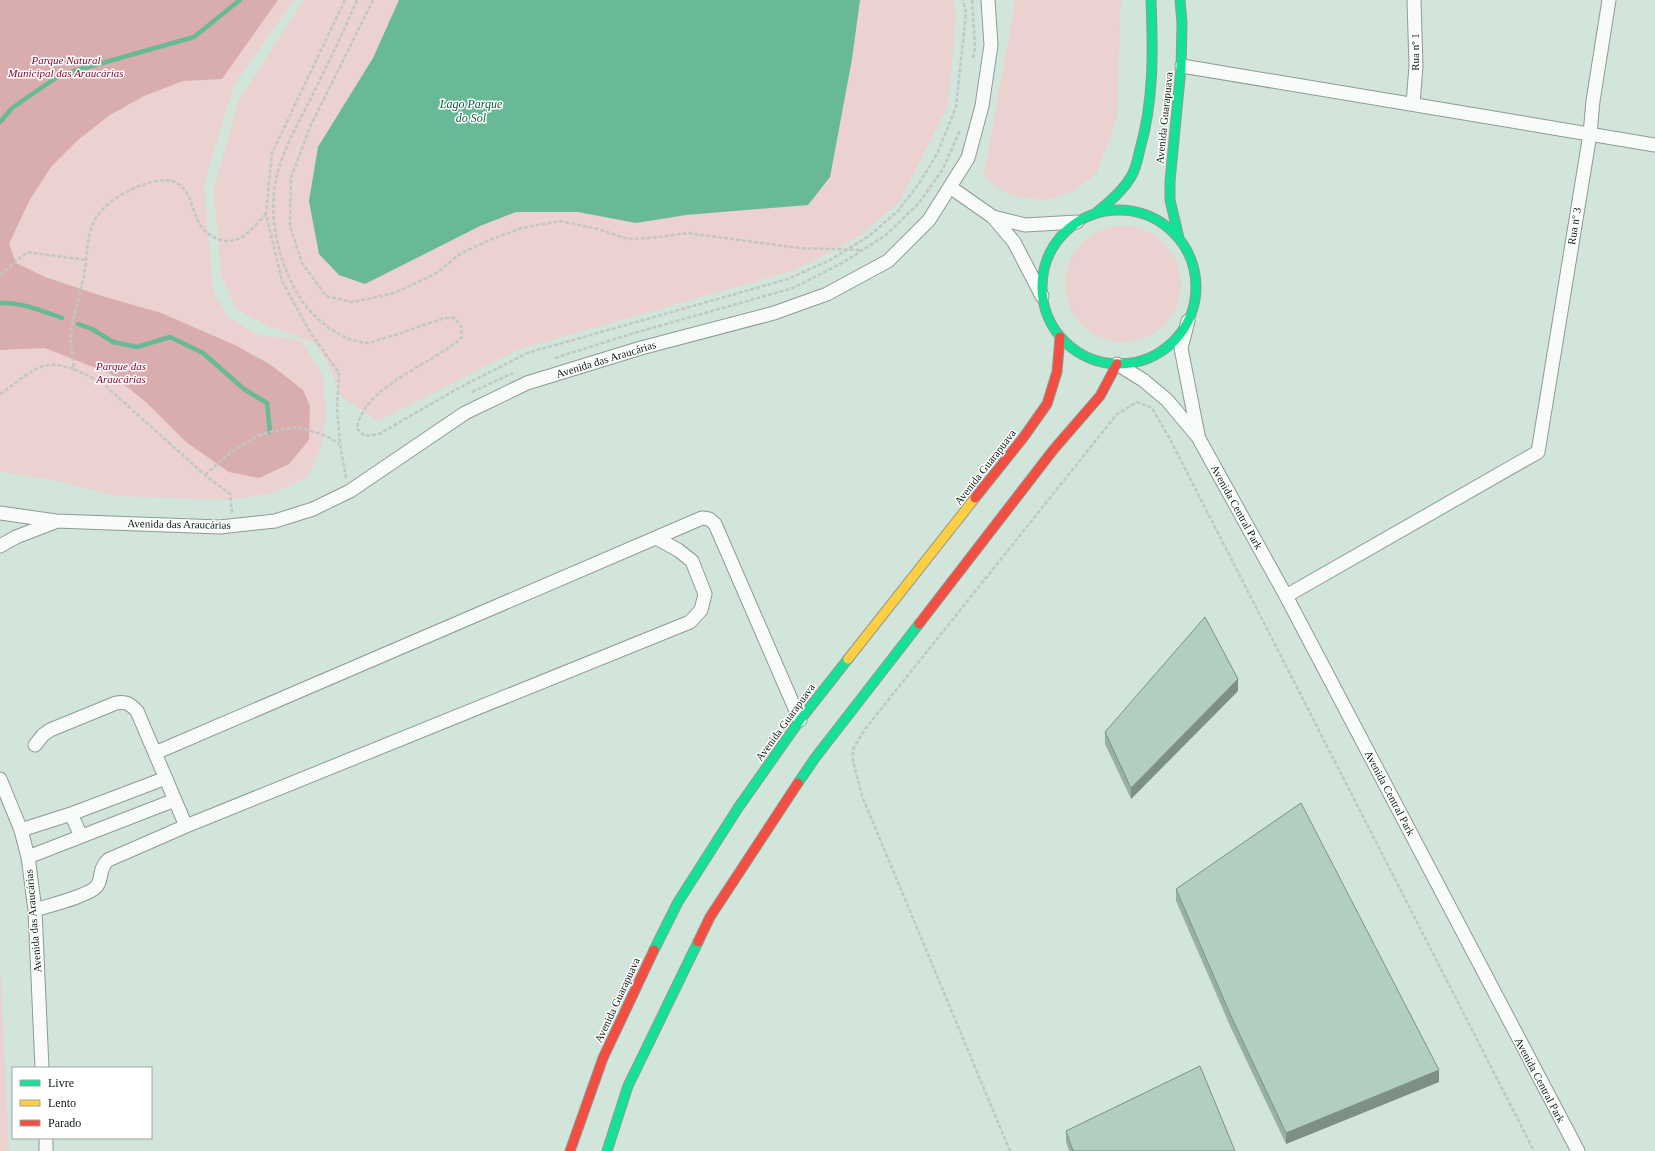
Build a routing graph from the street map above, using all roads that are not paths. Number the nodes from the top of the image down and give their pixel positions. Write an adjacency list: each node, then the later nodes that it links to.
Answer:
1 (988, 0): 10 (street, Avenida das Araucárias)
2 (1151, 0): 11 (street, Avenida Guarapuava)
3 (1180, 0): 6 (street, Avenida Guarapuava)
4 (1414, 0): 7 (street, Rua nº 1)
5 (1609, 0): 8 (street, Rua nº 3)
6 (1182, 66): 7 (street); 14 (street, Avenida Guarapuava)
7 (1413, 104): 8 (street)
8 (1590, 134): 9 (street); 24 (street, Rua nº 3)
9 (1655, 145)
10 (950, 187): 12 (street); 21 (street, Avenida das Araucárias)
11 (1096, 213): 13 (street); 14 (street)
12 (993, 217): 13 (street); 15 (street)
13 (1077, 222): 15 (street)
14 (1179, 238): 16 (street)
15 (1042, 296): 17 (street)
16 (1188, 321): 18 (street); 19 (street)
17 (1060, 337): 18 (street); 25 (street, Avenida Guarapuava)
18 (1117, 364): 19 (street); 41 (street)
19 (1198, 436): 24 (street, Avenida Central Park)
20 (0, 513): 21 (street, Avenida das Araucárias)
21 (56, 521): 23 (street, Avenida das Araucárias)
22 (656, 538): 25 (street); 27 (street); 32 (street)
23 (0, 546)
24 (1286, 596): 42 (street, Avenida Central Park)
25 (800, 720): 40 (street, Avenida Guarapuava)
26 (35, 745): 27 (street)
27 (155, 753): 28 (street)
28 (166, 778): 30 (street); 31 (street)
29 (0, 779): 33 (street, Avenida das Araucárias)
30 (175, 800): 32 (street); 34 (street)
31 (71, 814): 33 (street); 34 (street)
32 (186, 826): 36 (street)
33 (21, 830): 35 (street, Avenida das Araucárias)
34 (81, 836): 35 (street)
35 (28, 856): 36 (street, Avenida das Araucárias)
36 (35, 910): 37 (street, Avenida das Araucárias)
37 (42, 1067)
38 (46, 1139): 39 (street)
39 (46, 1151)
40 (570, 1151)
41 (608, 1151)
42 (1578, 1151)

